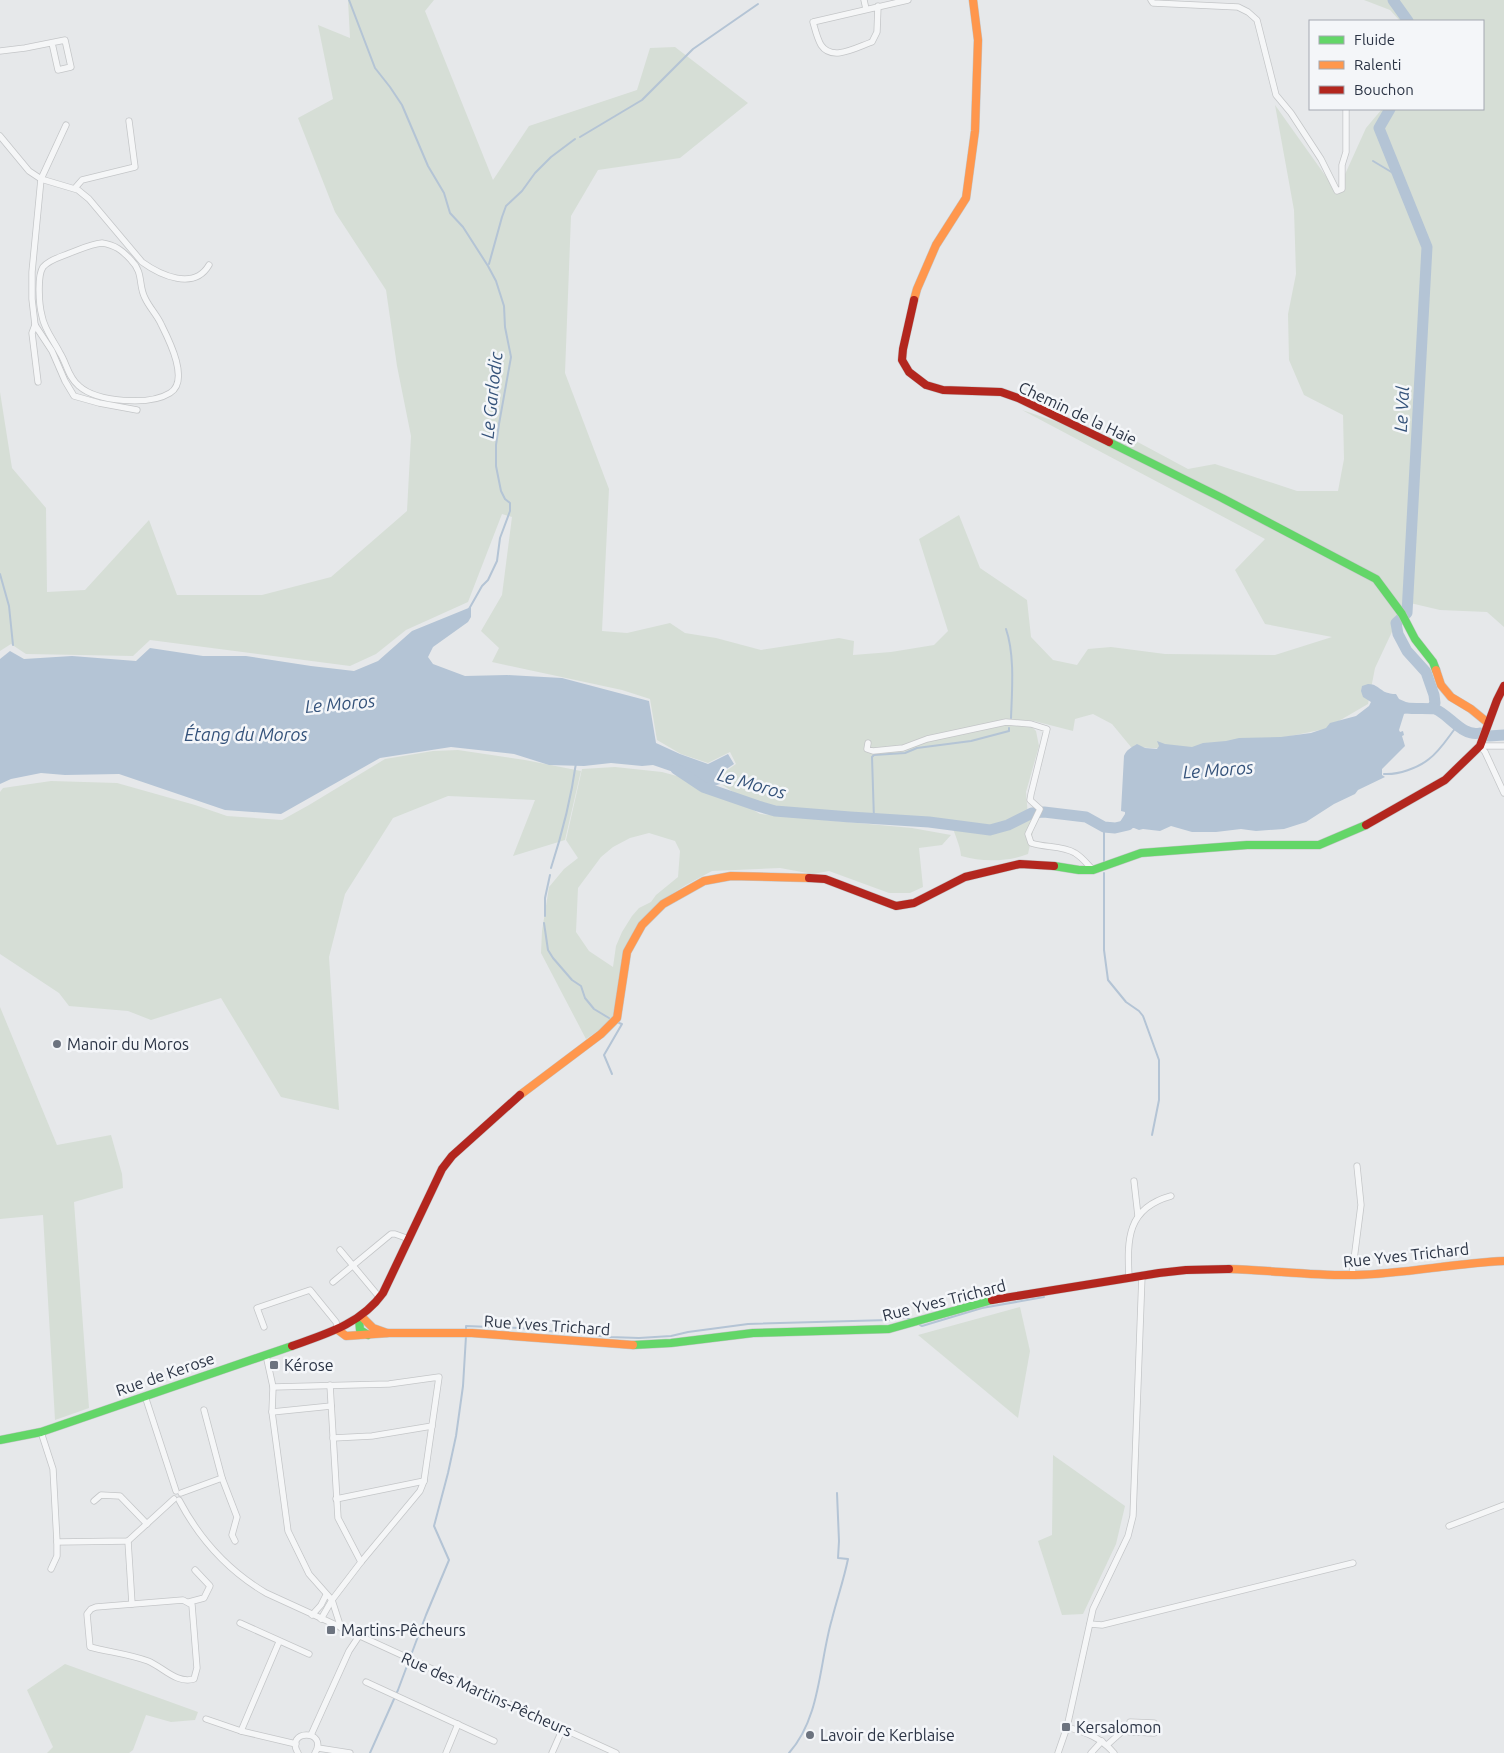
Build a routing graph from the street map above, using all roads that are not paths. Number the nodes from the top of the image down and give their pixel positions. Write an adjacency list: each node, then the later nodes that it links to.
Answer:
1 (864, 0): 6 (street)
2 (908, 0): 5 (street)
3 (974, 0): 22 (street, Chemin de la Haie)
4 (1151, 0): 9 (street)
5 (878, 6): 6 (street); 6 (street)
6 (866, 9)
7 (52, 43): 7 (street); 8 (street)
8 (0, 52)
9 (1346, 110)
10 (129, 121): 14 (street)
11 (66, 125): 13 (street)
12 (0, 136): 13 (street)
13 (41, 179): 14 (street); 18 (street)
14 (75, 188): 15 (street)
15 (119, 236): 16 (street); 17 (street)
16 (115, 245): 16 (street)
17 (209, 265)
18 (35, 325): 19 (street); 20 (street)
19 (38, 382)
20 (137, 410)
21 (1504, 686): 22 (street)
22 (1488, 723): 24 (street)
23 (868, 743): 27 (street)
24 (1480, 746): 25 (street); 26 (street); 27 (street)
25 (1504, 746)
26 (1504, 793)
27 (1093, 870): 32 (street)
28 (1356, 1166): 37 (street)
29 (1134, 1182): 31 (street)
30 (1170, 1196): 31 (street)
31 (1138, 1216): 38 (street)
32 (409, 1239): 35 (street); 40 (street)
33 (340, 1250): 35 (street)
34 (1504, 1261): 37 (street, Rue Yves Trichard)
35 (353, 1266): 39 (street); 40 (street)
36 (1142, 1275): 37 (street, Rue Yves Trichard); 38 (street, Rue Yves Trichard); 79 (street)
37 (1352, 1276)
38 (1129, 1278): 44 (street, Rue Yves Trichard)
39 (333, 1282)
40 (380, 1298): 41 (street, Rue de Kerose)
41 (360, 1318): 43 (street, Rue de Kerose); 44 (street); 45 (street)
42 (264, 1327): 43 (street)
43 (338, 1330): 45 (street); 46 (street, Rue de Kerose)
44 (389, 1333): 45 (street, Rue Yves Trichard)
45 (368, 1335)
46 (266, 1355): 48 (street); 49 (street, Rue de Kerose)
47 (330, 1385): 48 (street); 50 (street); 53 (street)
48 (273, 1387): 52 (street)
49 (145, 1396): 54 (street, Rue de Kerose); 59 (street, Rue des Martins-Pêcheurs)
50 (331, 1406): 52 (street); 55 (street)
51 (204, 1410): 57 (street)
52 (272, 1412): 72 (street)
53 (432, 1426): 55 (street); 58 (street)
54 (41, 1432): 56 (street, Rue de Kerose); 67 (street)
55 (333, 1438): 60 (street)
56 (0, 1440)
57 (222, 1478): 59 (street); 66 (street)
58 (424, 1481): 60 (street); 68 (street)
59 (178, 1496): 63 (street); 76 (street, Rue des Martins-Pêcheurs)
60 (336, 1499): 68 (street)
61 (94, 1501): 63 (street)
62 (1504, 1505): 64 (street)
63 (147, 1524): 65 (street)
64 (1449, 1526)
65 (128, 1541): 67 (street); 75 (street)
66 (235, 1541)
67 (58, 1542): 70 (street)
68 (362, 1562): 73 (street)
69 (1353, 1563): 79 (street)
70 (51, 1569)
71 (195, 1570): 74 (street)
72 (326, 1595): 73 (street); 76 (street)
73 (332, 1600): 77 (street); 80 (street)
74 (189, 1602): 75 (street); 75 (street)
75 (132, 1604)
76 (312, 1615): 77 (street, Rue des Martins-Pêcheurs)
77 (321, 1619): 80 (street, Rue des Martins-Pêcheurs)
78 (240, 1623): 82 (street)
79 (1090, 1624): 87 (street)
80 (341, 1628): 81 (street, Rue des Martins-Pêcheurs)
81 (359, 1636): 88 (street, Rue des Martins-Pêcheurs); 91 (street)
82 (279, 1642): 83 (street); 90 (street)
83 (309, 1654)
84 (366, 1682): 86 (street)
85 (206, 1719): 90 (street)
86 (458, 1724): 93 (street); 99 (street)
87 (1067, 1727): 92 (street); 102 (street)
88 (563, 1728): 100 (street); 101 (street, Rue des Martins-Pêcheurs)
89 (1130, 1728): 95 (street)
90 (241, 1731): 94 (street)
91 (311, 1735): 94 (street); 96 (street)
92 (1102, 1740): 95 (street); 103 (street)
93 (494, 1741)
94 (296, 1744): 97 (street)
95 (1108, 1746): 104 (street)
96 (316, 1750): 98 (street)
97 (298, 1753)
98 (350, 1753)
99 (446, 1753)
100 (552, 1753)
101 (616, 1753)
102 (1058, 1753)
103 (1091, 1753)
104 (1114, 1753)

